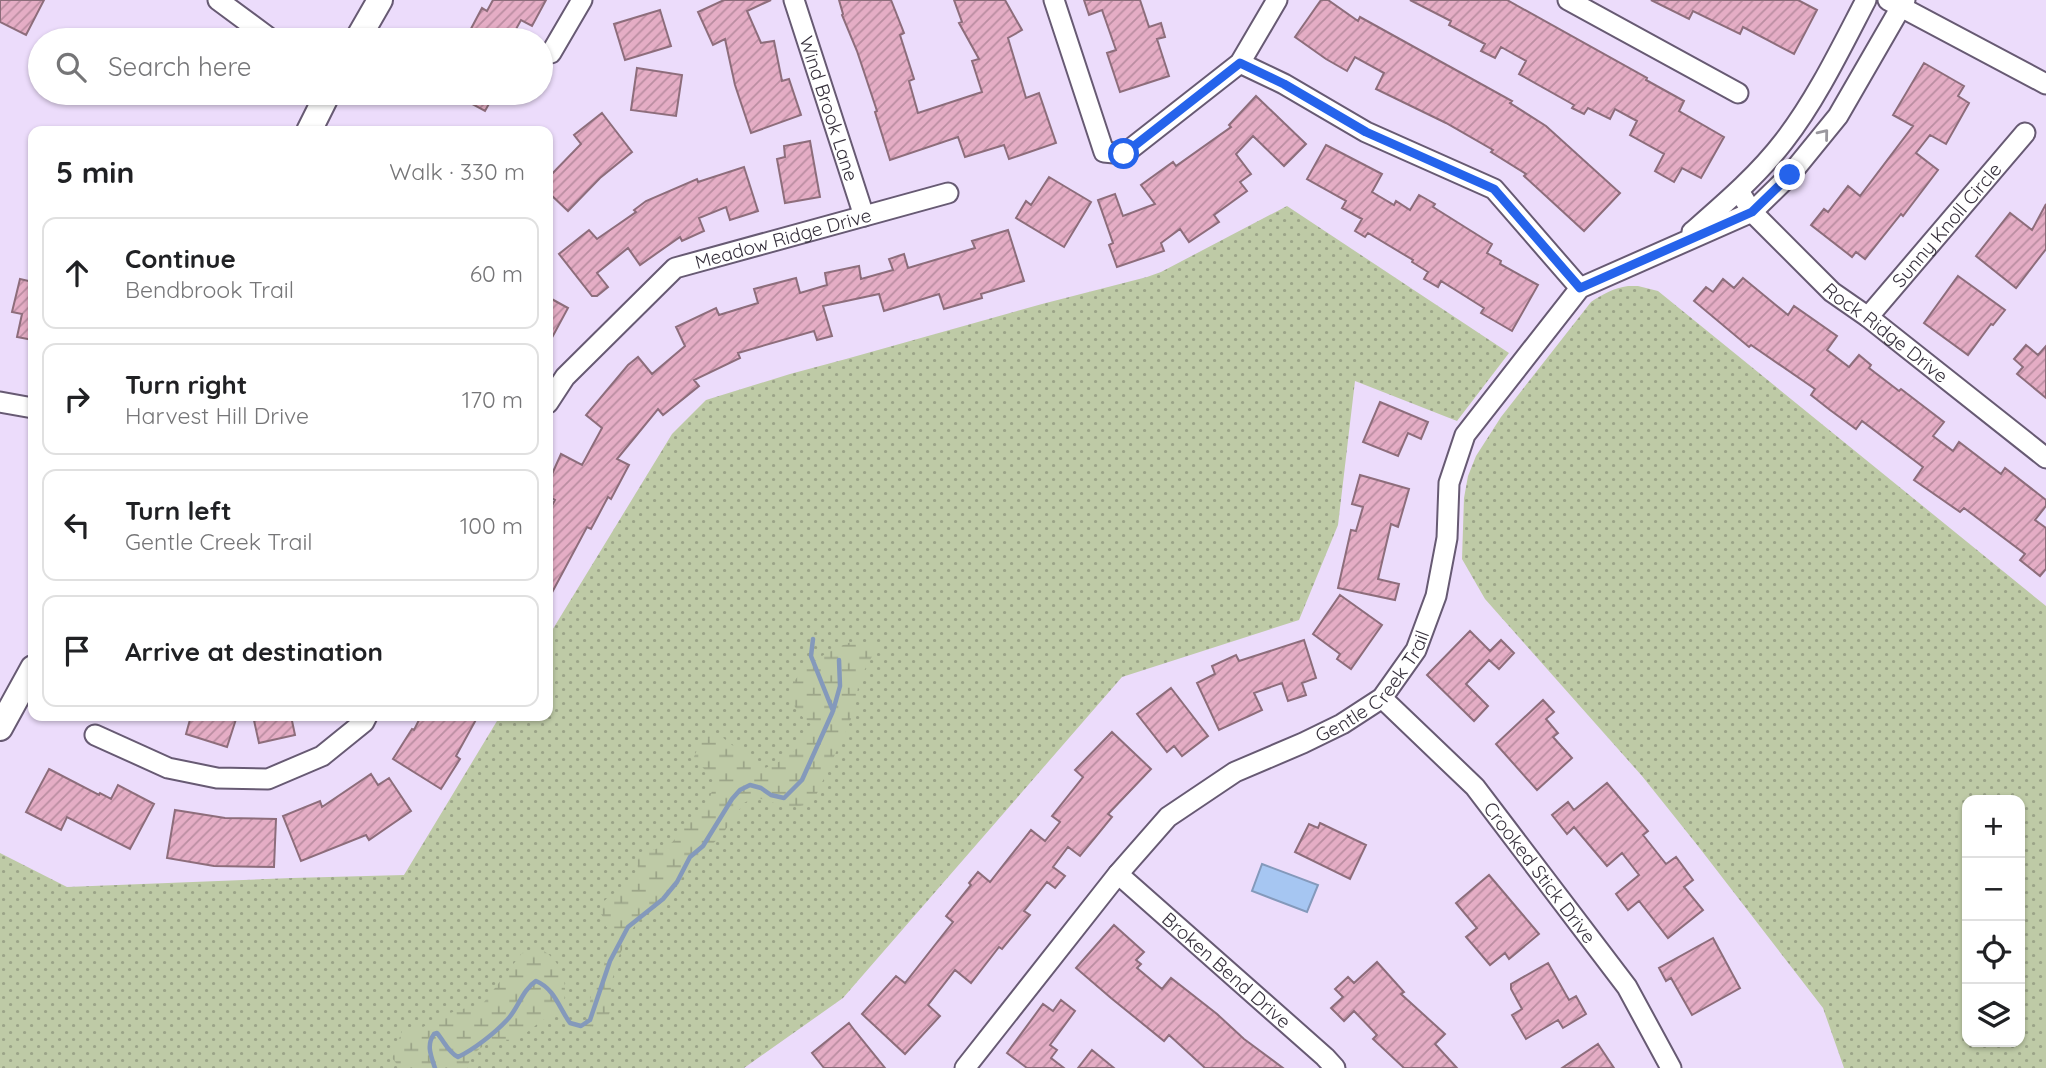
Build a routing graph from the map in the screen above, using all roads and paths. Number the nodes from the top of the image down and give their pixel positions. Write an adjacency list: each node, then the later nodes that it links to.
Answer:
1 (218, 0): 10 (street)
2 (380, 0): 11 (main road)
3 (582, 0): 12 (street)
4 (794, 0): 22 (street, Wind Brook Lane)
5 (1055, 0): 13 (street)
6 (1277, 0): 13 (street)
7 (1568, 0): 15 (street)
8 (1866, 0): 19 (street, Gentle Creek Trail)
9 (1898, 2): 14 (street); 21 (street, Gentle Creek Trail, one-way to 9)
10 (256, 28)
11 (364, 28)
12 (553, 51)
13 (1240, 63): 24 (street)
14 (2046, 84)
15 (1738, 93)
16 (322, 105): 17 (main road)
17 (312, 126)
18 (2025, 132): 25 (street, Sunny Knoll Circle)
19 (1739, 191): 21 (street, Rock Ridge Drive); 23 (street, Gentle Creek Trail)
20 (948, 193): 22 (street, Meadow Ridge Drive)
21 (1752, 212): 23 (street, Gentle Creek Trail); 25 (street, Rock Ridge Drive)
22 (864, 216): 26 (street, Meadow Ridge Drive)
23 (1675, 247): 24 (street, Gentle Creek Trail)
24 (1580, 288): 31 (street, Gentle Creek Trail)
25 (1868, 317): 29 (street, Rock Ridge Drive)
26 (553, 394)
27 (0, 402): 28 (street)
28 (28, 407)
29 (2046, 458)
30 (28, 677): 33 (main road)
31 (1382, 698): 35 (street, Gentle Creek Trail); 38 (street, Crooked Stick Drive)
32 (364, 721): 34 (street)
33 (0, 729)
34 (95, 735)
35 (1118, 874): 36 (street, Gentle Creek Trail); 37 (street, Broken Bend Drive)
36 (965, 1068)
37 (1335, 1068)
38 (1671, 1068)

